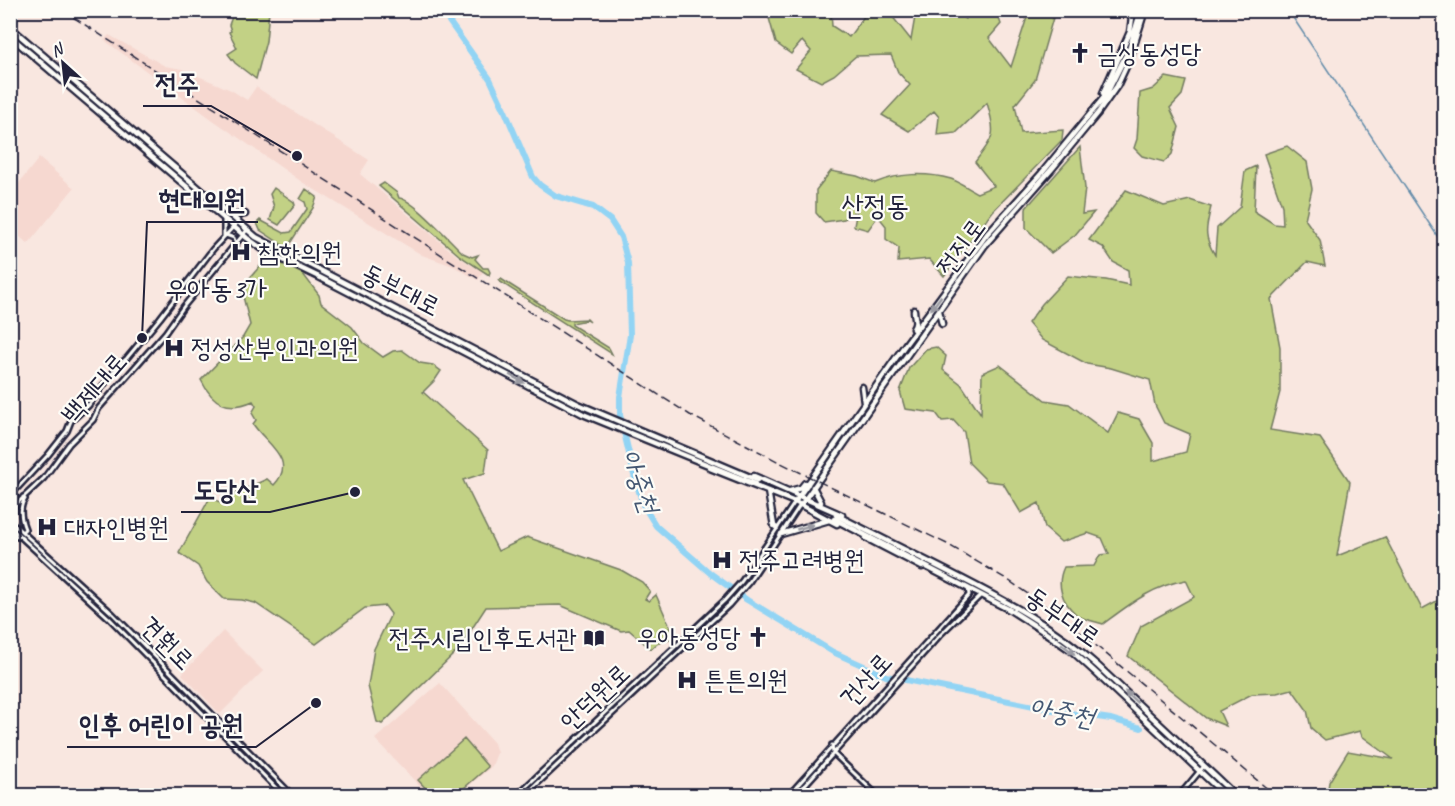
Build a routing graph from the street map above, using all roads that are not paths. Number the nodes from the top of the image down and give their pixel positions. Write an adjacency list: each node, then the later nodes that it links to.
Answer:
1 (1133, 10): 5 (main road)
2 (1143, 10): 5 (main road, 전진로); 19 (main road, 전진로)
3 (10, 27): 7 (main road, 동부대로)
4 (10, 36): 8 (main road, 동부대로)
5 (1106, 95): 21 (main road, 전진로, one-way to 21)
6 (245, 213): 7 (main road)
7 (231, 216): 9 (main road, 동부대로)
8 (224, 218): 9 (main road, 동부대로); 12 (street)
9 (236, 224): 10 (main road, 동부대로); 11 (main road, 동부대로); 12 (street, 백제대로)
10 (247, 230): 11 (street, 백제대로); 25 (main road, 동부대로)
11 (243, 235): 13 (street, 백제대로); 24 (main road, 동부대로, one-way to 24)
12 (225, 236): 13 (street); 30 (street, 백제대로)
13 (236, 244): 14 (street, 백제대로)
14 (223, 260): 15 (street); 16 (street, 백제대로)
15 (222, 266)
16 (197, 291): 17 (street); 31 (street, 백제대로)
17 (196, 297)
18 (914, 310): 21 (main road)
19 (939, 311): 20 (main road); 26 (main road, 전진로)
20 (942, 324)
21 (915, 331): 23 (main road, 전진로)
22 (862, 387): 23 (main road)
23 (864, 403): 26 (main road, 전진로)
24 (698, 461): 25 (main road, 동부대로); 27 (main road, 동부대로)
25 (758, 481): 27 (main road); 29 (main road)
26 (811, 486): 29 (main road); 32 (main road, 전진로); 35 (main road)
27 (759, 489): 28 (main road, 동부대로)
28 (768, 491): 34 (main road, 동부대로); 40 (main road)
29 (788, 492): 32 (main road)
30 (12, 493): 33 (street, 백제대로)
31 (23, 497): 36 (street, 백제대로); 41 (street)
32 (802, 497): 34 (main road, 전진로); 35 (main road)
33 (10, 501)
34 (798, 503): 37 (main road, 동부대로); 40 (street); 42 (street)
35 (820, 505): 37 (main road)
36 (10, 510)
37 (833, 516): 42 (main road, one-way to 37); 44 (main road, 동부대로); 48 (main road, 동부대로, one-way to 37)
38 (10, 521): 41 (street, 견훤로)
39 (10, 527): 41 (street)
40 (777, 528): 51 (street, 안덕원로)
41 (21, 534): 43 (street); 49 (street, 견훤로); 50 (street, 견훤로)
42 (781, 534): 52 (street, 안덕원로)
43 (10, 535)
44 (968, 588): 45 (main road, 동부대로); 46 (street, 건산로)
45 (982, 595): 47 (street, 건산로); 48 (main road, 동부대로, one-way to 48)
46 (832, 745): 47 (street); 53 (street, 건산로)
47 (833, 753): 54 (street, 건산로); 55 (street)
48 (1202, 768): 56 (street); 57 (main road, 동부대로); 58 (main road, 동부대로)
49 (284, 795)
50 (293, 795)
51 (516, 795)
52 (524, 795)
53 (788, 795)
54 (795, 795)
55 (878, 795)
56 (1179, 795)
57 (1226, 795)
58 (1236, 795)

